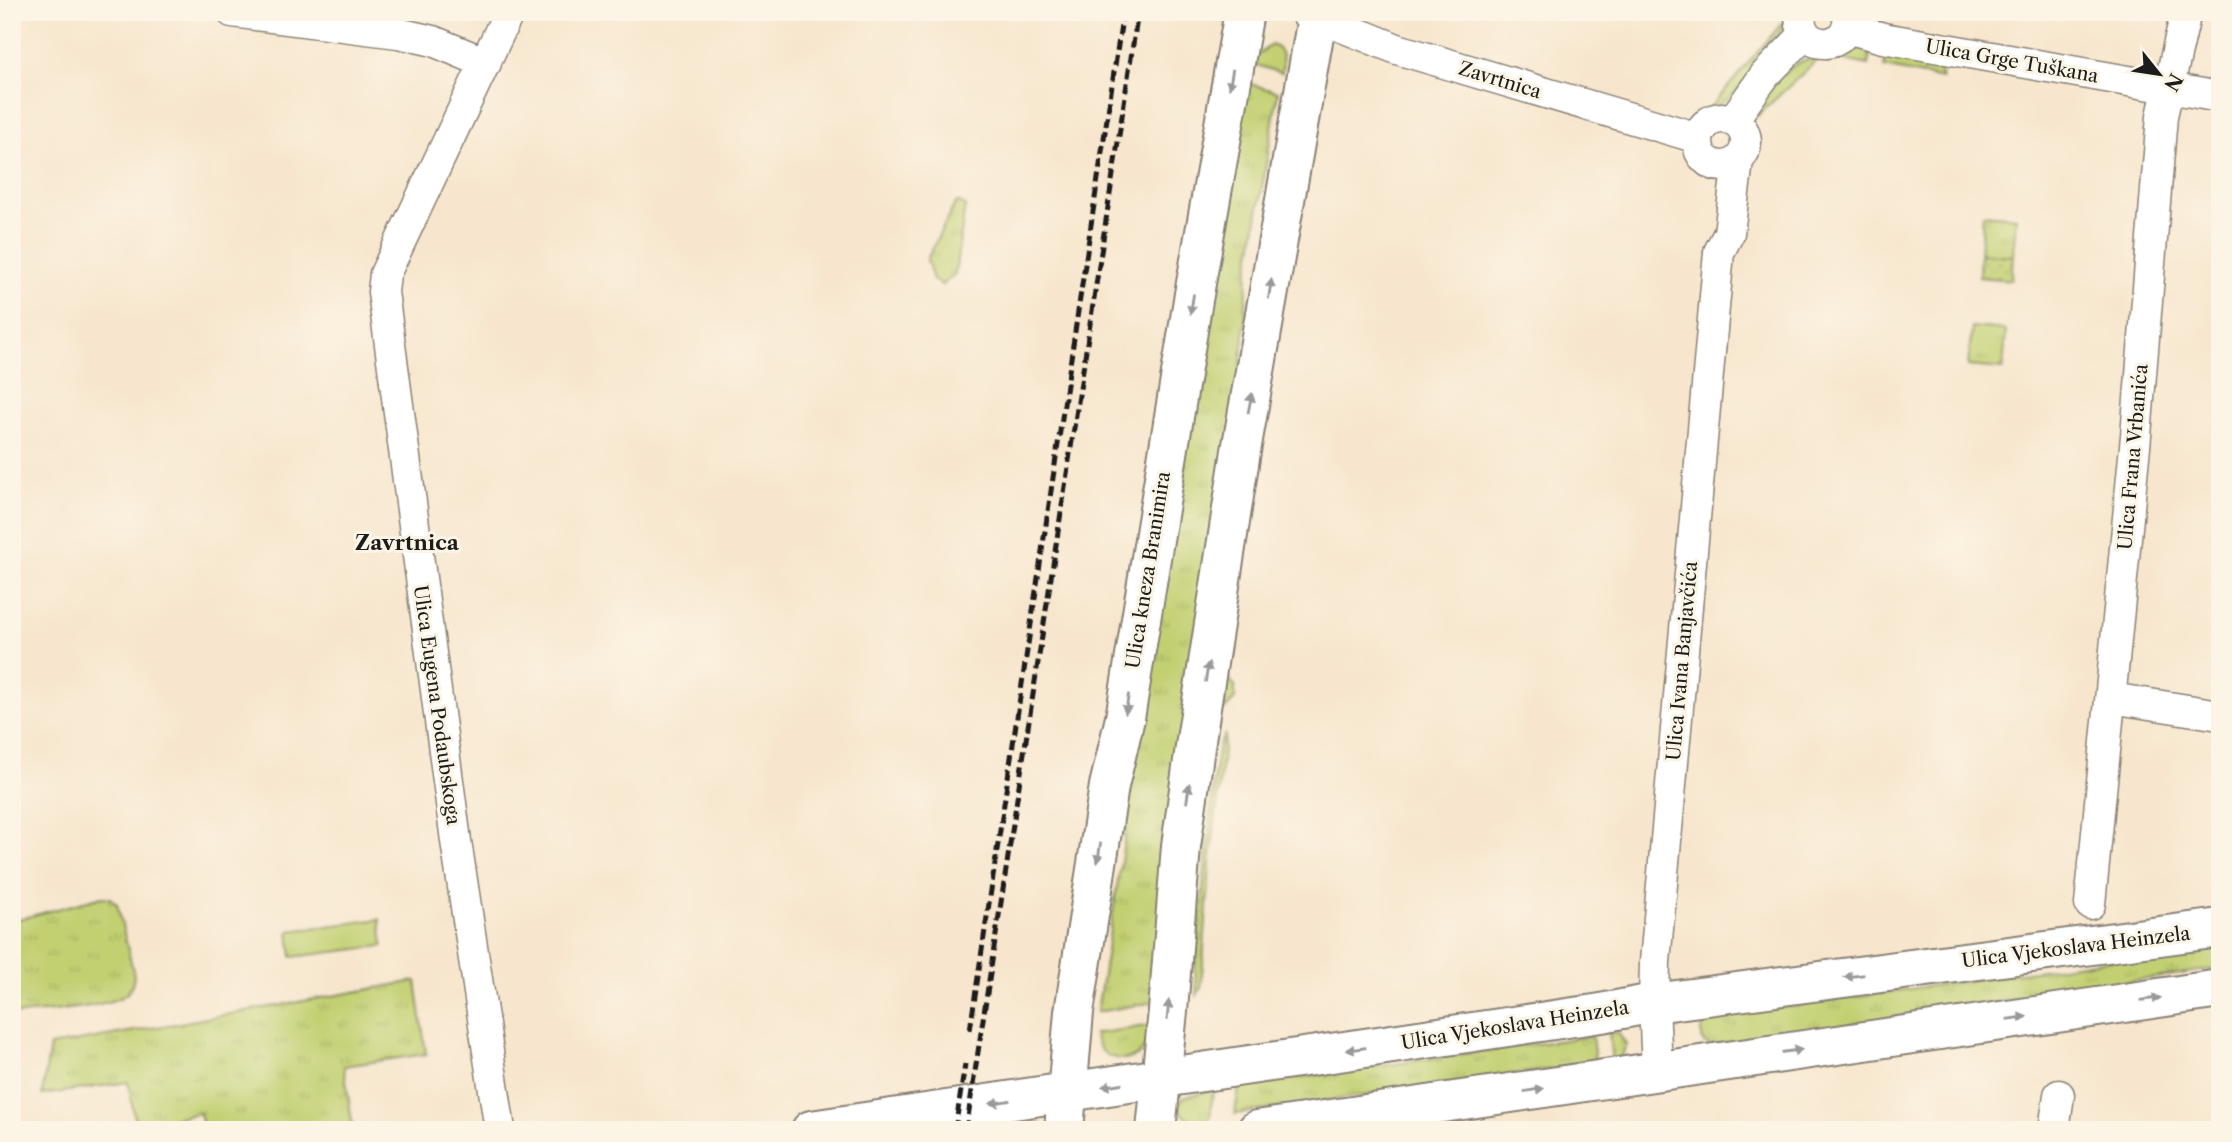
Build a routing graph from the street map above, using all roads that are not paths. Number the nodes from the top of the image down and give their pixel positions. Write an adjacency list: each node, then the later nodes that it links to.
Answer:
1 (232, 12): 8 (street)
2 (509, 12): 8 (street, Ulica Eugena Podaubskoga)
3 (1244, 12): 21 (main road, Ulica kneza Branimira, one-way to 21)
4 (2186, 12): 9 (street, Ulica Frana Vrbanića)
5 (1313, 14): 12 (street, Zavrtnica); 20 (main road, one-way to 5)
6 (1847, 20): 7 (street); 9 (street, Ulica Grge Tuškana)
7 (1803, 23): 11 (street)
8 (486, 63): 24 (street, Ulica Eugena Podaubskoga)
9 (2167, 89): 10 (street, Ulica Grge Tuškana); 13 (street, Ulica Frana Vrbanića)
10 (2220, 97)
11 (1733, 120): 12 (street); 12 (street)
12 (1715, 154): 18 (street, Ulica Ivana Banjavčića)
13 (2111, 698): 14 (street); 15 (street, Ulica Frana Vrbanića)
14 (2220, 715)
15 (2090, 904)
16 (2220, 928): 18 (main road, Ulica Vjekoslava Heinzela, one-way to 18)
17 (2220, 989): 19 (main road, one-way to 17)
18 (1654, 1003): 19 (street, Ulica Ivana Banjavčića); 20 (main road, Ulica Vjekoslava Heinzela, one-way to 20)
19 (1657, 1070): 23 (main road, one-way to 19)
20 (1161, 1078): 21 (main road, Ulica Vjekoslava Heinzela, one-way to 21); 27 (main road)
21 (1068, 1092): 25 (main road, Ulica Vjekoslava Heinzela, one-way to 25); 26 (main road, Ulica kneza Branimira)
22 (2059, 1095): 29 (street)
23 (1379, 1122): 28 (main road)
24 (500, 1130)
25 (811, 1130)
26 (1064, 1130)
27 (1156, 1130)
28 (1257, 1130)
29 (2054, 1130)

